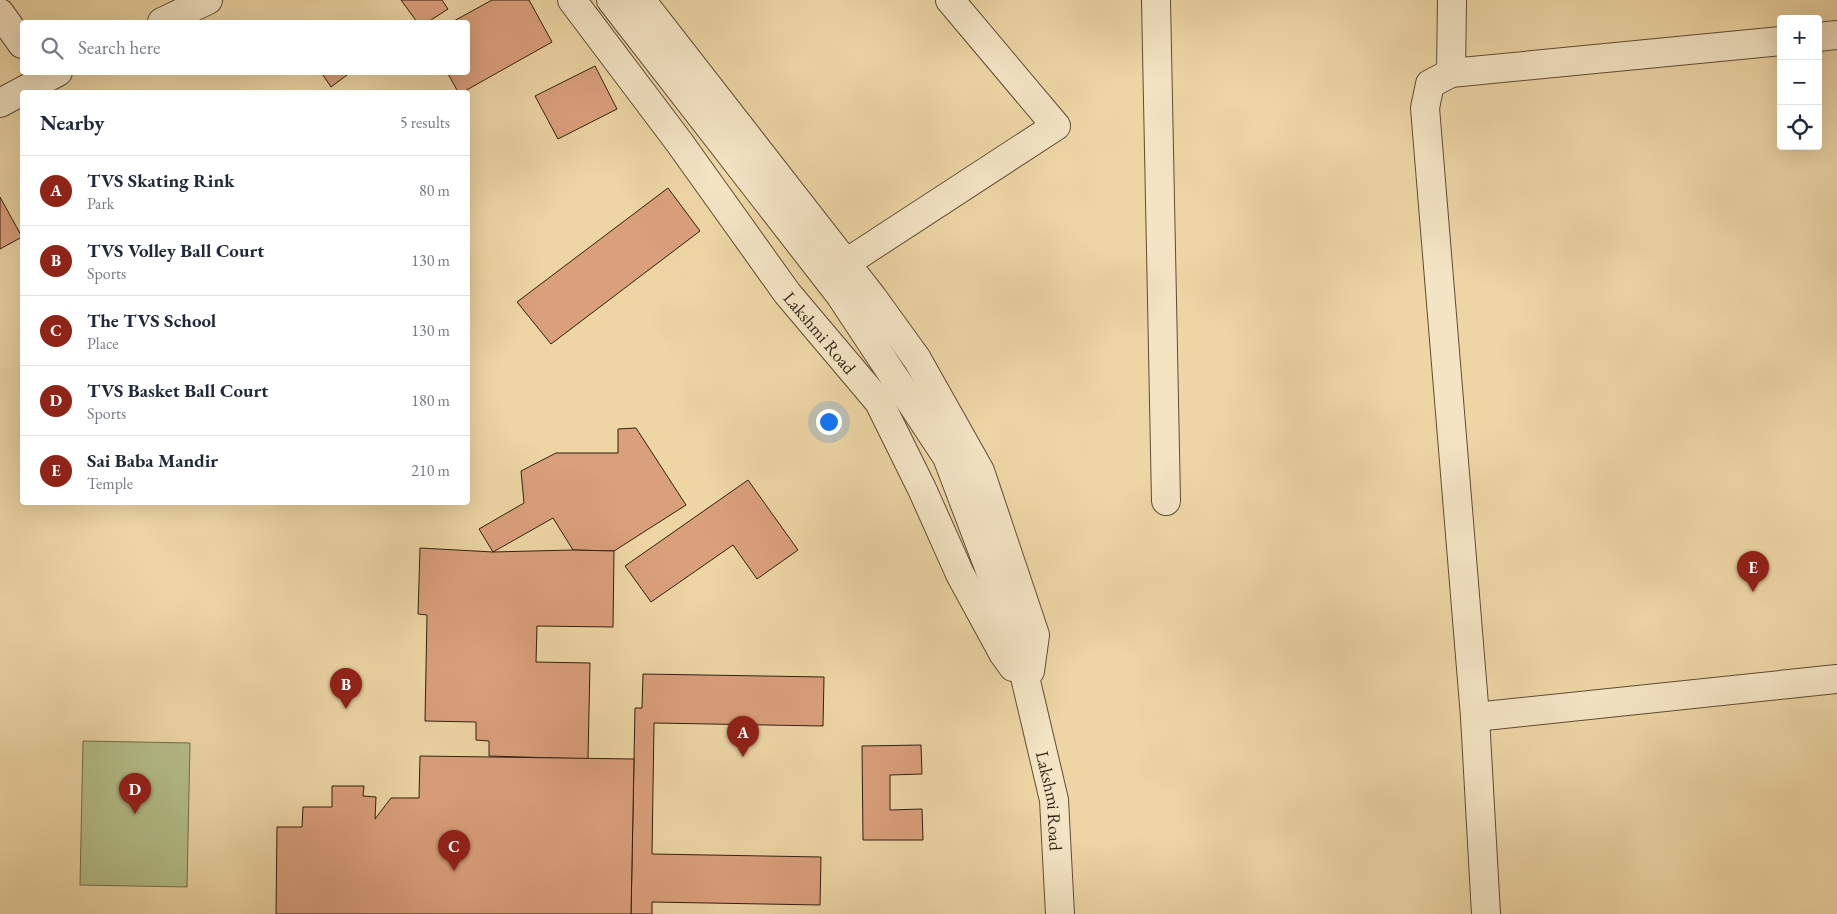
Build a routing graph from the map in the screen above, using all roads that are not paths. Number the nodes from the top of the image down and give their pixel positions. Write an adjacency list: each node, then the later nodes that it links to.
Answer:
1 (208, 0): 9 (street)
2 (572, 0): 22 (street, Lakshmi Road)
3 (611, 0): 22 (street, Lakshmi Road)
4 (641, 0): 19 (street, Lakshmi Road)
5 (950, 0): 19 (street)
6 (1156, 0): 20 (street)
7 (1452, 0): 14 (street)
8 (0, 13): 12 (street)
9 (166, 20)
10 (1837, 35): 11 (street)
11 (1822, 37)
12 (20, 41)
13 (1777, 41): 14 (street)
14 (1451, 73): 23 (street)
15 (48, 75): 16 (street)
16 (22, 90)
17 (20, 91): 18 (street)
18 (0, 103)
19 (846, 263): 22 (street, Lakshmi Road)
20 (1166, 501)
21 (1837, 679): 23 (street)
22 (1028, 689): 24 (street, Lakshmi Road)
23 (1475, 717): 25 (street)
24 (1060, 914)
25 (1486, 914)

